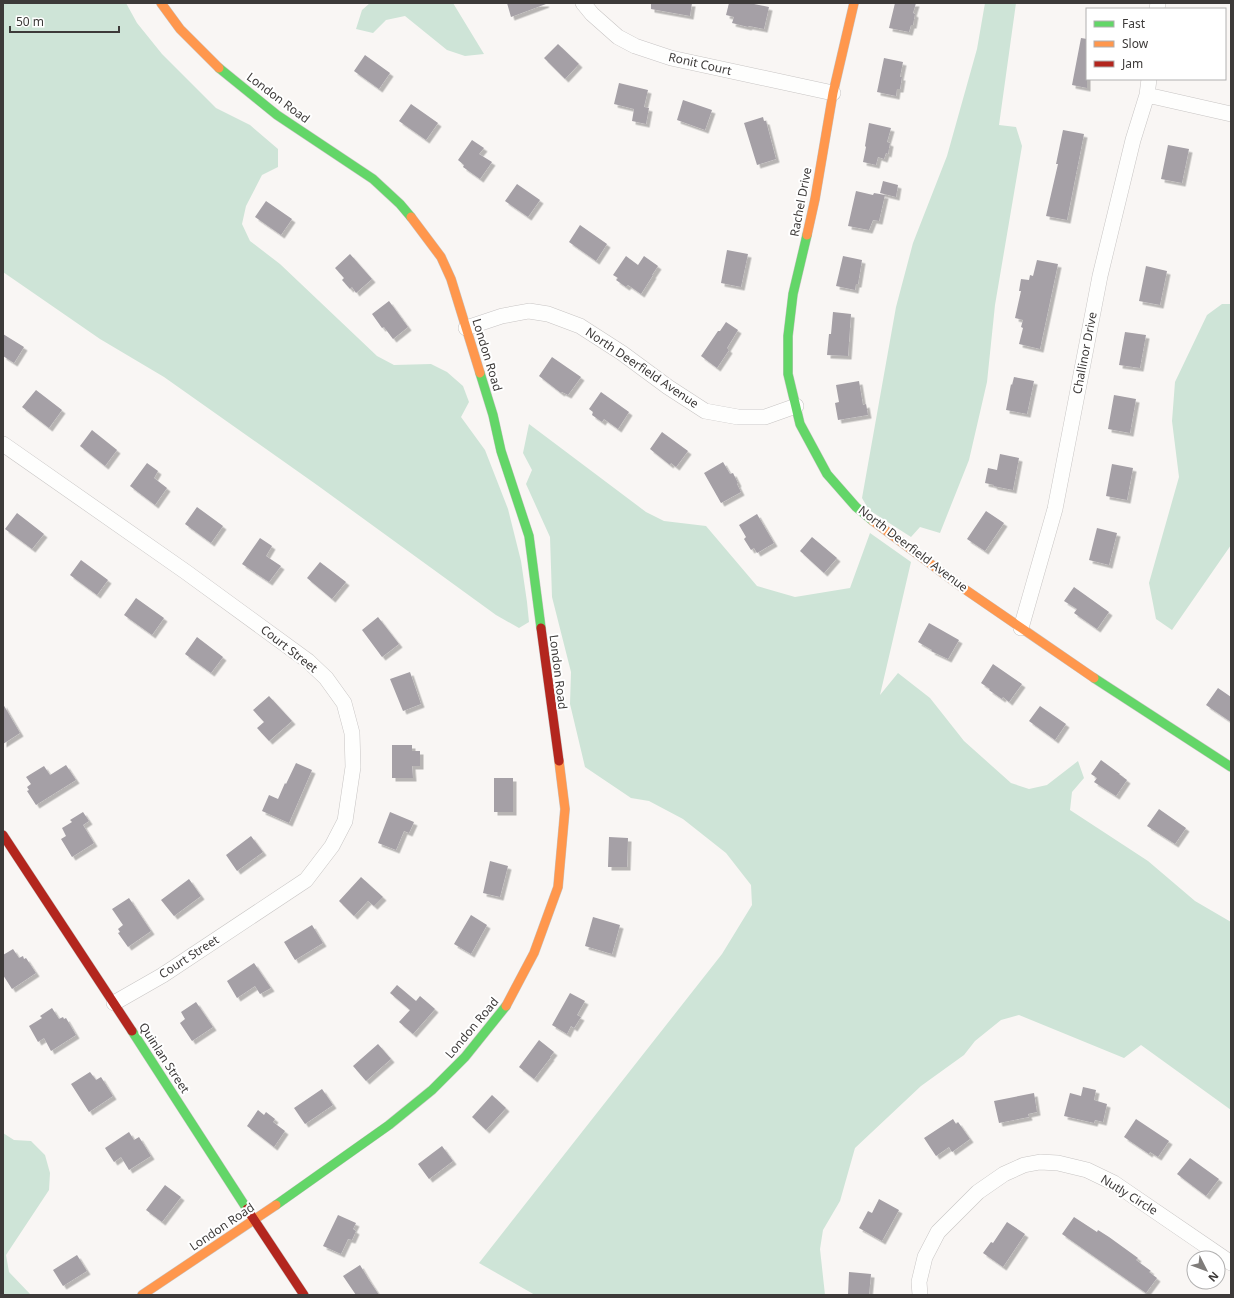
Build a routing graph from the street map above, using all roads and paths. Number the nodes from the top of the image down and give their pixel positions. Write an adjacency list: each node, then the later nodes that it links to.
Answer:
1 (161, 3): 8 (street, London Road)
2 (583, 3): 5 (street, Ronit Court)
3 (854, 3): 5 (street, Rachel Drive)
4 (1149, 80): 6 (street, Challinor Drive)
5 (833, 93): 9 (street, Rachel Drive)
6 (1147, 95): 7 (street); 11 (street, Challinor Drive)
7 (1231, 114)
8 (466, 328): 9 (street, North Deerfield Avenue); 15 (street, London Road)
9 (796, 406): 11 (street, North Deerfield Avenue)
10 (3, 444): 14 (street, Court Street)
11 (1021, 628): 12 (street, North Deerfield Avenue)
12 (1231, 767)
13 (3, 835): 14 (street, Quinlan Street)
14 (114, 1003): 15 (street, Quinlan Street)
15 (254, 1220): 17 (street, London Road); 18 (street, Quinlan Street)
16 (1231, 1262): 19 (street, Nutly Circle)
17 (142, 1295)
18 (304, 1295)
19 (920, 1295)

